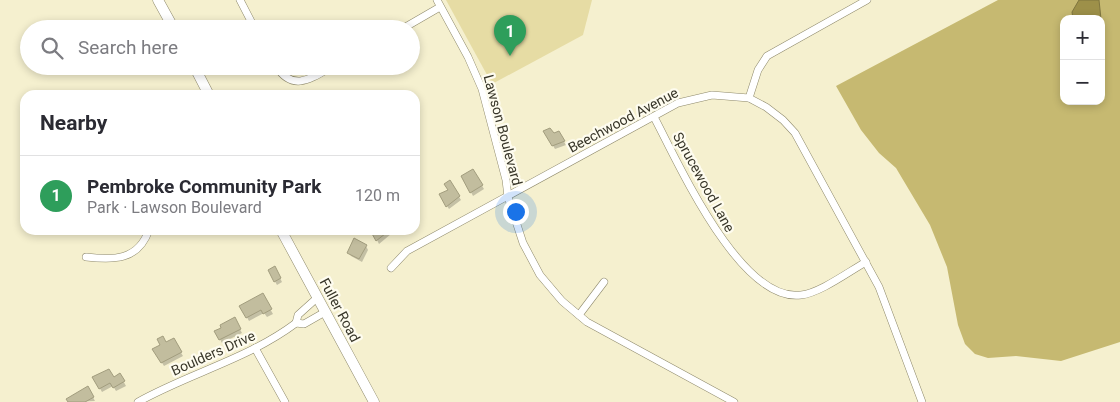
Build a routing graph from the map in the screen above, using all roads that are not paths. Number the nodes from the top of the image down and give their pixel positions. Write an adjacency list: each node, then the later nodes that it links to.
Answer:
1 (158, 0): 6 (street)
2 (240, 0): 7 (street)
3 (437, 0): 5 (street, Lawson Boulevard)
4 (867, 0): 13 (street)
5 (440, 7): 8 (street); 15 (street, Lawson Boulevard)
6 (169, 20)
7 (250, 20)
8 (418, 20)
9 (199, 75): 12 (street)
10 (283, 75): 11 (street)
11 (317, 75)
12 (206, 90)
13 (748, 98): 14 (street, Beechwood Avenue); 19 (street, Beechwood Avenue)
14 (654, 117): 15 (street, Beechwood Avenue); 19 (street, Sprucewood Lane)
15 (508, 197): 20 (street, Beechwood Avenue); 24 (street, Lawson Boulevard)
16 (146, 235): 18 (street)
17 (284, 235): 22 (street, Fuller Road)
18 (86, 257)
19 (866, 262): 31 (street, Beechwood Avenue)
20 (391, 268)
21 (604, 282): 24 (street)
22 (318, 297): 23 (street, Fuller Road); 25 (street, Boulders Drive)
23 (325, 312): 25 (street, Boulders Drive); 29 (street, Fuller Road)
24 (579, 315): 30 (street, Lawson Boulevard)
25 (296, 323): 26 (street, Boulders Drive)
26 (256, 348): 27 (street, Boulders Drive); 28 (street)
27 (138, 402)
28 (285, 402)
29 (374, 402)
30 (734, 402)
31 (922, 402)

